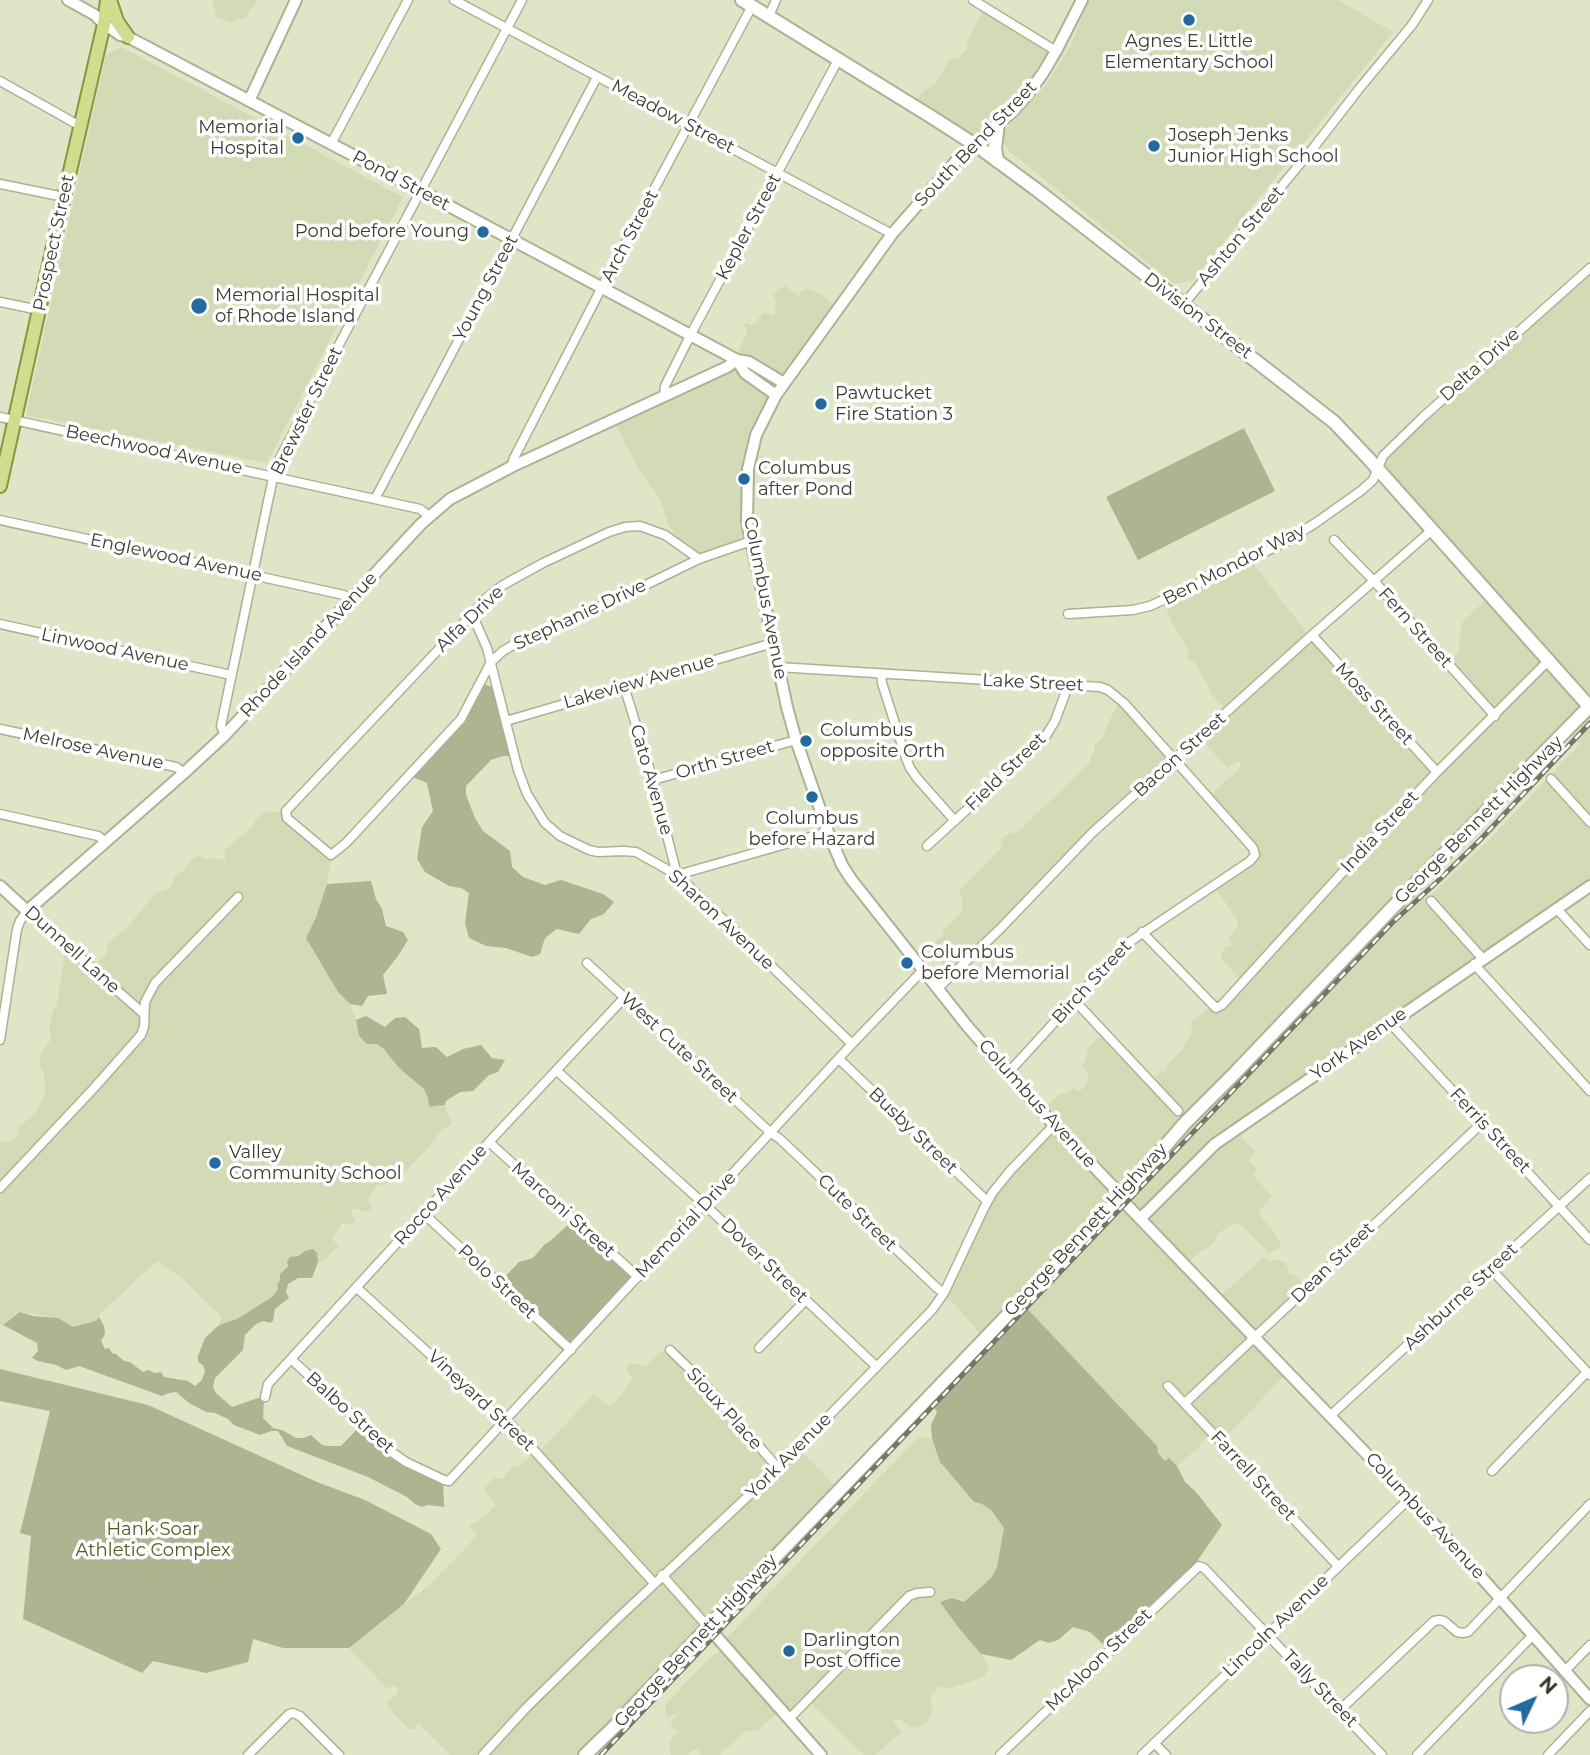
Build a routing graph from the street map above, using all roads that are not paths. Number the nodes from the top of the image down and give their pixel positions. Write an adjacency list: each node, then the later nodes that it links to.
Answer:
1 (68, 0): 13 (street, Pond Street)
2 (109, 0): 13 (main road, Prospect Street); 15 (main road)
3 (296, 0): 20 (street)
4 (408, 0): 24 (street)
5 (454, 0): 14 (street, Meadow Street)
6 (522, 0): 14 (street, Brewster Street)
7 (776, 0): 12 (street)
8 (973, 0): 16 (street)
9 (1082, 0): 16 (street, South Bend Street)
10 (1428, 0): 36 (street, Ashton Street)
11 (747, 3): 12 (main road, Division Street); 22 (street, Arch Street)
12 (769, 16): 17 (main road, Division Street)
13 (104, 24): 15 (street, Pond Street); 23 (main road, Prospect Street)
14 (507, 29): 18 (street, Meadow Street); 29 (street, Brewster Street)
15 (128, 37): 20 (street, Pond Street)
16 (1056, 51): 21 (street, South Bend Street)
17 (838, 60): 25 (main road, Division Street); 27 (street, Kepler Street)
18 (597, 77): 22 (street, Meadow Street); 32 (street, Young Street)
19 (0, 80): 23 (street)
20 (250, 101): 24 (street, Pond Street)
21 (998, 123): 25 (street, South Bend Street); 26 (main road)
22 (689, 125): 27 (street, Meadow Street); 34 (street, Arch Street)
23 (80, 126): 30 (main road, Prospect Street)
24 (331, 144): 29 (street, Pond Street)
25 (973, 144): 26 (main road, Division Street); 31 (street, South Bend Street)
26 (997, 161): 36 (main road, Division Street)
27 (778, 173): 31 (street, Meadow Street); 38 (street, Kepler Street)
28 (0, 184): 30 (street)
29 (421, 191): 32 (street, Pond Street); 47 (street, Brewster Street)
30 (64, 197): 37 (main road, Prospect Street)
31 (892, 234): 40 (street, South Bend Street)
32 (512, 239): 34 (street, Pond Street); 49 (street, Young Street)
33 (1590, 268): 46 (street, Delta Drive)
34 (602, 287): 38 (street, Pond Street); 45 (street, Arch Street)
35 (0, 302): 37 (street)
36 (1183, 305): 46 (main road, Division Street)
37 (39, 310): 44 (main road, Prospect Street)
38 (691, 334): 39 (street, Pond Street); 42 (street, Kepler Street)
39 (737, 360): 40 (street, Pond Street); 41 (street, Pond Street); 42 (street, Rhode Island Avenue)
40 (785, 383): 41 (street, Columbus Avenue)
41 (776, 395): 54 (street, Columbus Avenue)
42 (664, 396): 45 (street, Rhode Island Avenue)
43 (0, 417): 44 (street, Beechwood Avenue)
44 (14, 420): 47 (street, Beechwood Avenue); 48 (main road, Prospect Street)
45 (511, 467): 50 (street, Rhode Island Avenue)
46 (1378, 469): 52 (main road, Division Street); 60 (street, Ben Mondor Way)
47 (274, 477): 49 (street, Beechwood Avenue); 56 (street, Brewster Street)
48 (0, 486)
49 (375, 499): 50 (street, Beechwood Avenue)
50 (429, 516): 58 (street, Rhode Island Avenue)
51 (0, 520): 56 (street, Englewood Avenue)
52 (1432, 530): 57 (street, Bacon Street); 64 (main road, Division Street)
53 (1334, 540): 57 (street, Fern Street)
54 (751, 541): 55 (street, Stephanie Drive); 63 (street, Columbus Avenue)
55 (699, 559): 59 (street, Alfa Drive); 65 (street, Stephanie Drive)
56 (253, 575): 58 (street, Englewood Avenue); 68 (street, Brewster Street)
57 (1374, 581): 62 (street, Bacon Street); 72 (street, Fern Street)
58 (351, 600): 75 (street, Rhode Island Avenue)
59 (472, 614): 65 (street, Sharon Avenue); 88 (street, Alfa Drive)
60 (1068, 614)
61 (0, 624): 68 (street, Linwood Avenue)
62 (1312, 635): 77 (street, Bacon Street); 78 (street, Moss Street)
63 (773, 643): 66 (street, Columbus Avenue); 69 (street, Lakeview Avenue)
64 (1549, 660): 71 (main road, Division Street); 72 (street, India Street)
65 (491, 663): 73 (street, Sharon Avenue); 88 (street, Stephanie Drive)
66 (778, 667): 67 (street, Lake Street); 76 (street, Columbus Avenue)
67 (881, 674): 70 (street, Lake Street); 83 (street)
68 (231, 675): 75 (street, Brewster Street)
69 (624, 686): 73 (street, Lakeview Avenue); 81 (street, Cato Avenue)
70 (1068, 686): 77 (street, Lake Street); 83 (street, Field Street)
71 (1589, 706): 121 (main road, George Bennett Highway)
72 (1495, 716): 78 (street, India Street)
73 (506, 721): 90 (street, Sharon Avenue)
74 (0, 729): 79 (street, Melrose Avenue)
75 (225, 734): 79 (street, Rhode Island Avenue)
76 (796, 740): 81 (street, Orth Street); 85 (street, Columbus Avenue)
77 (1174, 760): 89 (street, Lake Street); 102 (street, Bacon Street)
78 (1437, 772): 97 (street, India Street)
79 (184, 773): 86 (street, Rhode Island Avenue)
80 (1551, 779): 84 (street)
81 (653, 780): 90 (street, Cato Avenue)
82 (0, 814): 86 (street)
83 (955, 821): 87 (street, Field Street)
84 (1590, 822)
85 (828, 832): 90 (street); 101 (street, Columbus Avenue)
86 (106, 842): 96 (street, Rhode Island Avenue)
87 (927, 846)
88 (331, 855)
89 (1255, 855): 97 (street, Birch Street)
90 (677, 875): 109 (street, Sharon Avenue)
91 (0, 886): 96 (street, Dunnell Lane)
92 (1590, 886): 95 (street, York Avenue)
93 (239, 897): 106 (street)
94 (1431, 901): 99 (street)
95 (1557, 909): 98 (street); 99 (street, York Avenue)
96 (27, 911): 105 (street, Rhode Island Avenue); 106 (street, Dunnell Lane)
97 (1142, 932): 104 (street, Birch Street)
98 (1590, 946)
99 (1478, 961): 107 (street, York Avenue); 113 (street)
100 (587, 963): 103 (street, West Cute Street)
101 (923, 970): 102 (street, Columbus Avenue); 109 (street, Memorial Drive)
102 (937, 989): 112 (street, Columbus Avenue)
103 (624, 998): 111 (street, Rocco Avenue); 117 (street, West Cute Street)
104 (1074, 1000): 112 (street, Birch Street); 114 (street)
105 (2, 1010): 108 (street, Rhode Island Avenue)
106 (144, 1014): 120 (street)
107 (1390, 1023): 115 (street, Ferris Street); 126 (street, York Avenue)
108 (0, 1040)
109 (852, 1044): 110 (street, Memorial Drive)
110 (839, 1059): 117 (street, Memorial Drive); 122 (street, Busby Street)
111 (556, 1071): 118 (street, Rocco Avenue); 123 (street, Dover Street)
112 (1007, 1073): 116 (street, Columbus Avenue)
113 (1590, 1091)
114 (1178, 1111)
115 (1482, 1122): 124 (street, Ferris Street); 133 (street, Dean Street)
116 (1054, 1125): 121 (street, Columbus Avenue); 122 (street, York Avenue)
117 (771, 1133): 123 (street, Memorial Drive); 131 (street, Cute Street)
118 (489, 1142): 125 (street, Rocco Avenue); 129 (street, Marconi Street)
119 (1590, 1178): 124 (street, Ashburne Street)
120 (0, 1188)
121 (1122, 1196): 126 (street, Columbus Avenue); 156 (main road, George Bennett Highway)
122 (987, 1201): 131 (street, York Avenue)
123 (705, 1205): 129 (street, Memorial Drive); 132 (street, Dover Street)
124 (1559, 1206): 127 (street, Ferris Street); 128 (street, Ashburne Street)
125 (424, 1214): 130 (street, Rocco Avenue); 135 (street, Polo Street)
126 (1141, 1218): 133 (street, Columbus Avenue)
127 (1590, 1240)
128 (1491, 1269): 139 (street); 143 (street, Ashburne Street)
129 (638, 1277): 135 (street, Memorial Drive)
130 (357, 1288): 137 (street, Rocco Avenue); 144 (street, Vineyard Street)
131 (944, 1293): 138 (street, York Avenue)
132 (806, 1300): 134 (street); 138 (street, Dover Street)
133 (1256, 1337): 142 (street, Dean Street); 143 (street, Columbus Avenue)
134 (759, 1348)
135 (571, 1350): 144 (street, Memorial Drive)
136 (670, 1350): 145 (street, Sioux Place)
137 (291, 1359): 141 (street, Rocco Avenue); 147 (street, Balbo Street)
138 (877, 1367): 145 (street, York Avenue)
139 (1589, 1374): 146 (street)
140 (1168, 1386): 142 (street, Farrell Street)
141 (265, 1397)
142 (1185, 1404): 151 (street, Farrell Street)
143 (1331, 1415): 148 (street, Columbus Avenue)
144 (505, 1421): 147 (street, Memorial Drive); 153 (street, Vineyard Street)
145 (778, 1468): 152 (street, York Avenue)
146 (1492, 1471)
147 (449, 1481)
148 (1410, 1498): 151 (street, Lincoln Avenue); 155 (street, Columbus Avenue)
149 (1590, 1504): 155 (street)
150 (1199, 1566): 157 (street, Tally Street); 173 (street, McAloon Street)
151 (1338, 1566): 157 (street, Lincoln Avenue)
152 (662, 1575): 153 (street, York Avenue); 156 (street)
153 (654, 1583): 170 (street, York Avenue)
154 (930, 1592): 166 (street)
155 (1500, 1598): 158 (street, Columbus Avenue); 164 (street)
156 (708, 1628): 166 (street); 171 (main road, George Bennett Highway)
157 (1268, 1634): 164 (street, Tally Street); 167 (street, Lincoln Avenue)
158 (1533, 1634): 160 (street, Columbus Avenue); 177 (street)
159 (1590, 1645): 161 (street)
160 (1559, 1664)
161 (1569, 1667)
162 (1569, 1675): 163 (street, Columbus Avenue)
163 (1590, 1699)
164 (1340, 1710): 176 (street, Tally Street)
165 (1590, 1711): 178 (street)
166 (789, 1719): 172 (street)
167 (1154, 1743): 174 (street, Lincoln Avenue); 175 (street)
168 (248, 1755): 169 (street)
169 (339, 1755)
170 (483, 1755)
171 (584, 1755)
172 (821, 1755)
173 (1000, 1755)
174 (1142, 1755)
175 (1166, 1755)
176 (1382, 1755)
177 (1418, 1755)
178 (1548, 1755)

